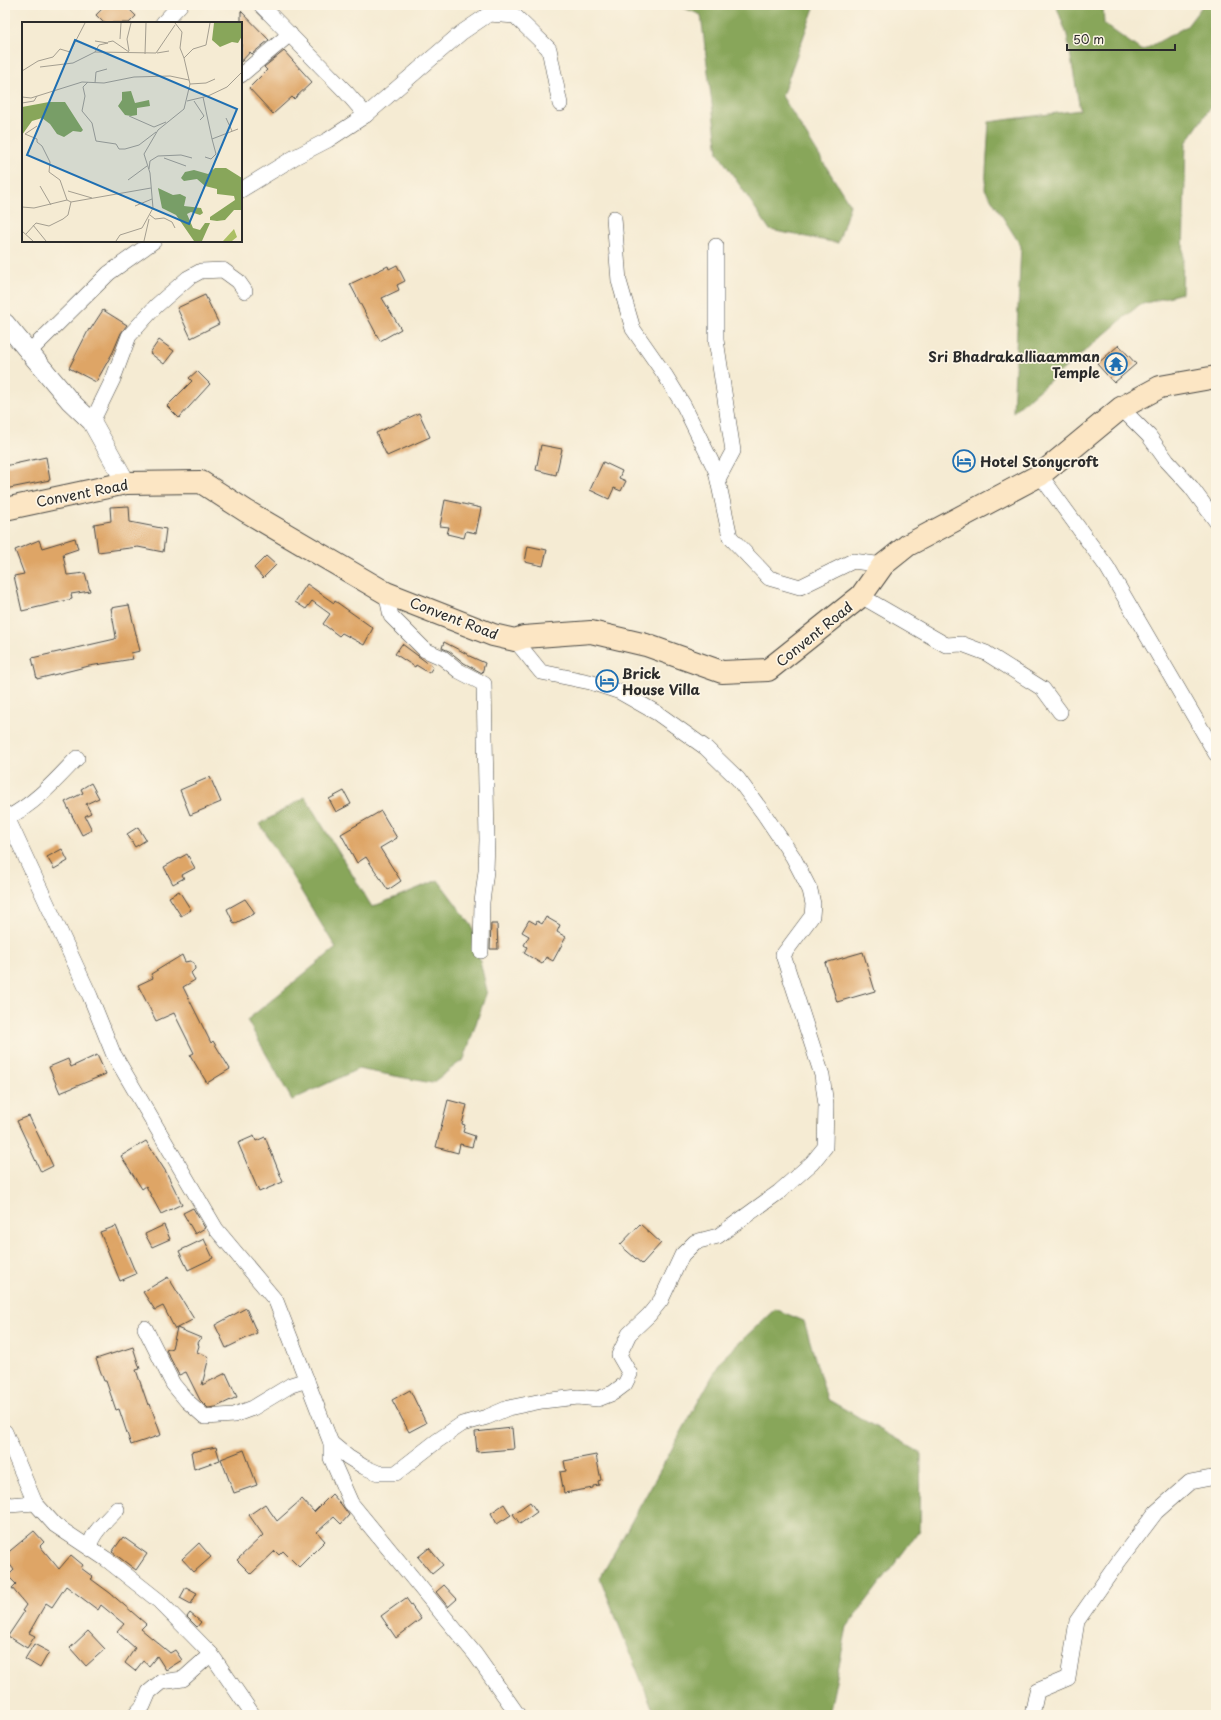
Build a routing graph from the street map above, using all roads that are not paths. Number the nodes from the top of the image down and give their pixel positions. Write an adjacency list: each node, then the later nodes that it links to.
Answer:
1 (180, 5): 3 (street)
2 (261, 5): 4 (street)
3 (164, 22)
4 (290, 34): 5 (street); 7 (street)
5 (242, 74)
6 (560, 104): 7 (street)
7 (366, 115): 8 (street)
8 (242, 189)
9 (614, 218): 19 (street)
10 (153, 242): 14 (street)
11 (716, 246): 19 (street)
12 (245, 291): 17 (street)
13 (5, 323): 14 (street)
14 (28, 353): 17 (street)
15 (1216, 377): 16 (main road, Convent Road)
16 (1121, 408): 18 (main road, Convent Road); 22 (street)
17 (92, 422): 20 (street)
18 (1040, 475): 23 (main road, Convent Road); 28 (street)
19 (718, 479): 23 (street)
20 (126, 483): 21 (main road, Convent Road); 24 (main road, Convent Road)
21 (5, 509)
22 (1216, 520)
23 (883, 565): 25 (main road, Convent Road)
24 (386, 593): 26 (main road, Convent Road); 31 (street)
25 (861, 596): 26 (main road, Convent Road); 27 (street)
26 (515, 640): 35 (street)
27 (1060, 712)
28 (1216, 754)
29 (77, 758): 30 (street)
30 (6, 815): 33 (street)
31 (481, 951)
32 (145, 1328): 33 (street)
33 (307, 1380): 35 (street)
34 (5, 1432): 37 (street)
35 (332, 1443): 44 (street)
36 (1216, 1477): 45 (street)
37 (35, 1502): 38 (street); 40 (street)
38 (5, 1503)
39 (117, 1509): 40 (street)
40 (90, 1548): 41 (street)
41 (211, 1654): 42 (street); 43 (street)
42 (135, 1715)
43 (253, 1715)
44 (518, 1715)
45 (1032, 1715)

